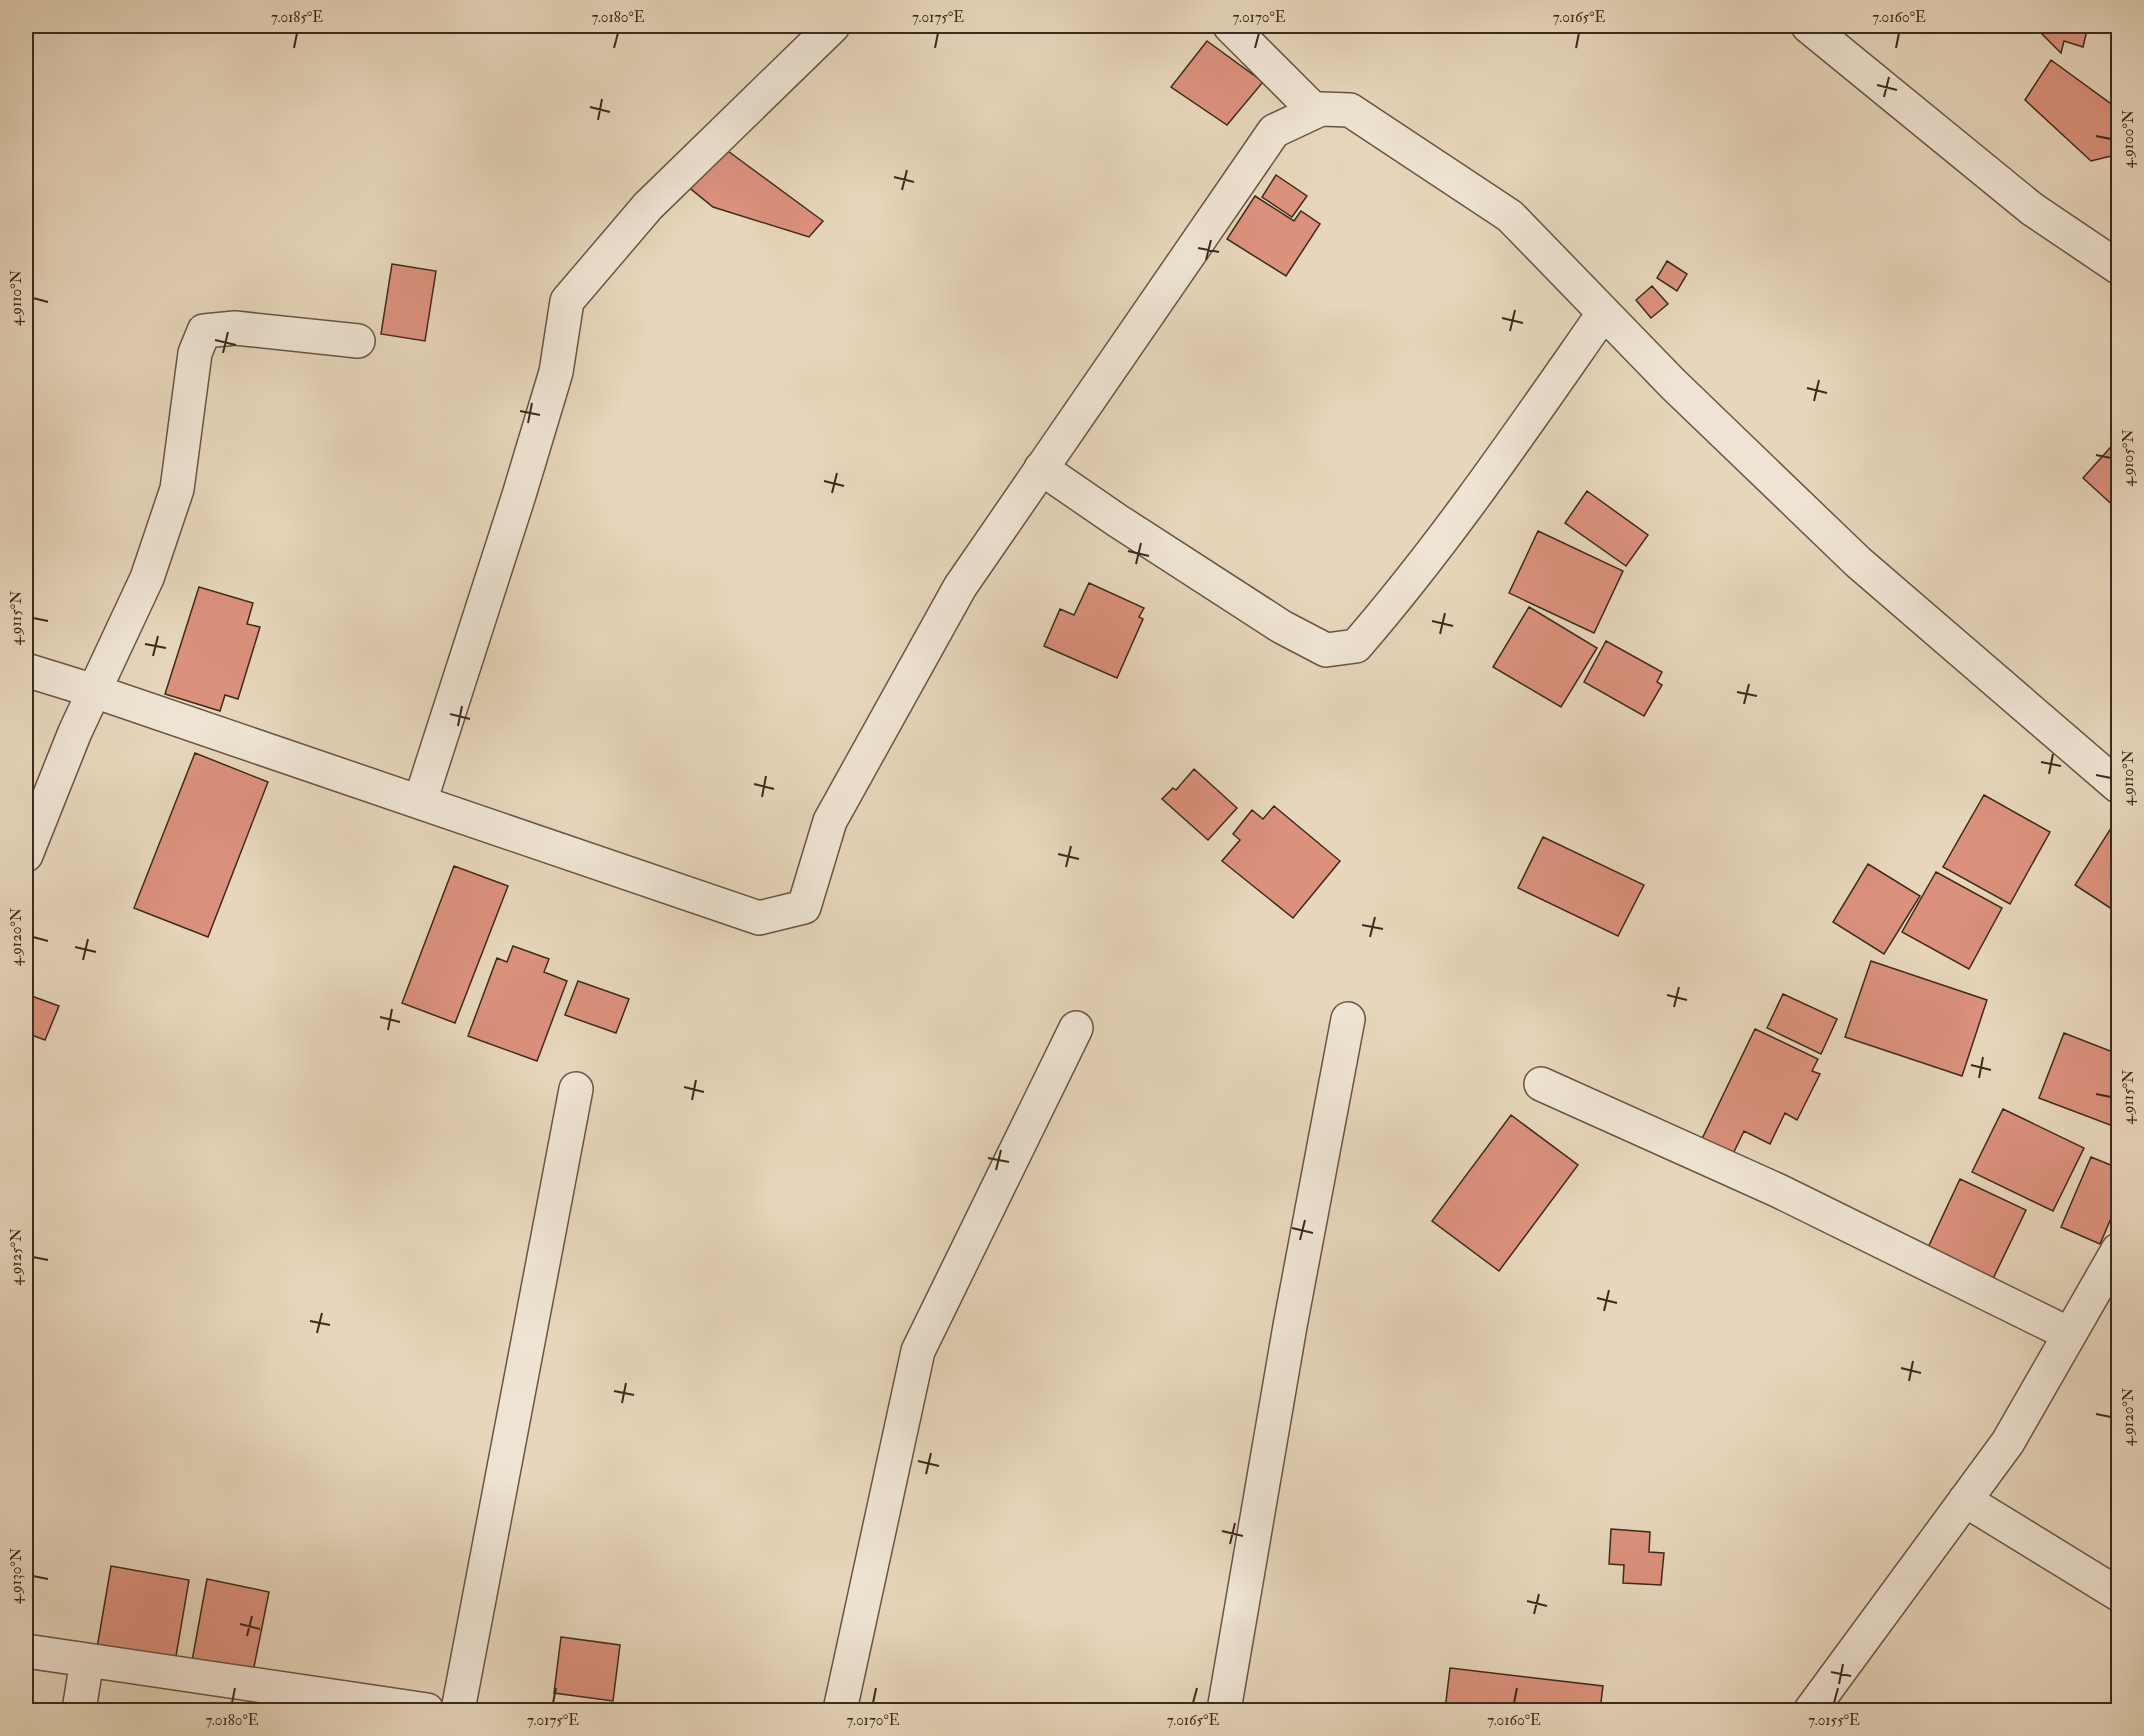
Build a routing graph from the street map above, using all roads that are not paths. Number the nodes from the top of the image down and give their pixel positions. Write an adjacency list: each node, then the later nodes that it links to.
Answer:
1 (833, 26): 12 (street)
2 (1230, 26): 4 (street)
3 (1808, 26): 5 (street)
4 (1316, 111): 6 (street); 8 (street)
5 (2118, 267)
6 (1603, 314): 8 (street); 11 (street)
7 (358, 341): 10 (street)
8 (1041, 468): 12 (street)
9 (26, 670): 10 (street)
10 (94, 691): 12 (street); 13 (street)
11 (2118, 786)
12 (420, 802)
13 (26, 855)
14 (1348, 1019): 28 (street)
15 (1076, 1028): 27 (street)
16 (1541, 1084): 19 (street)
17 (576, 1089): 26 (street)
18 (2118, 1250): 19 (street)
19 (2069, 1334): 20 (street)
20 (1965, 1500): 21 (street); 29 (street)
21 (2118, 1594)
22 (26, 1651): 23 (street)
23 (87, 1660): 24 (street); 25 (street)
24 (79, 1710)
25 (427, 1710)
26 (458, 1710)
27 (840, 1710)
28 (1224, 1710)
29 (1811, 1710)

